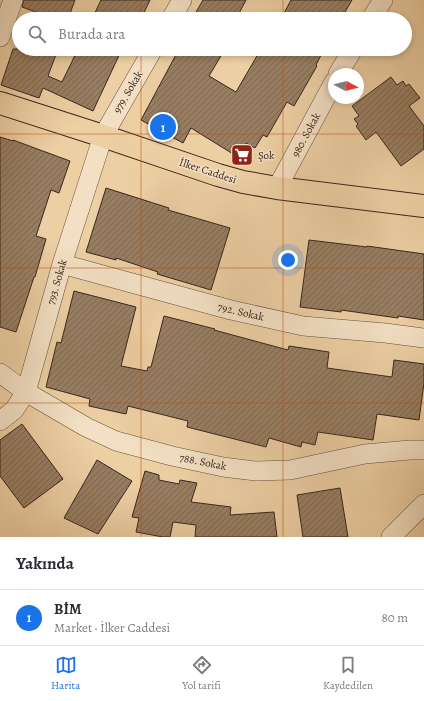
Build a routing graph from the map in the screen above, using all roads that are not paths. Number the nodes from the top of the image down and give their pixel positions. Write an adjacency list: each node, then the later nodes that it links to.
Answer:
1 (13, 0): 6 (street)
2 (182, 0): 4 (street)
3 (383, 0): 5 (street)
4 (175, 12)
5 (375, 12)
6 (0, 36)
7 (149, 56): 12 (street, 979. Sokak)
8 (349, 56): 9 (street)
9 (342, 68)
10 (328, 93): 13 (street, 980. Sokak)
11 (0, 103): 12 (main road, İlker Caddesi)
12 (103, 136): 13 (main road, İlker Caddesi); 15 (street, 793. Sokak)
13 (277, 188): 14 (main road, İlker Caddesi)
14 (424, 206)
15 (62, 264): 16 (street, 792. Sokak); 18 (street, 793. Sokak)
16 (424, 338)
17 (0, 373): 18 (street, 788. Sokak)
18 (26, 392): 19 (street, 793. Sokak); 20 (street, 788. Sokak)
19 (0, 421)
20 (424, 450)
21 (424, 504): 22 (street)
22 (391, 537)

